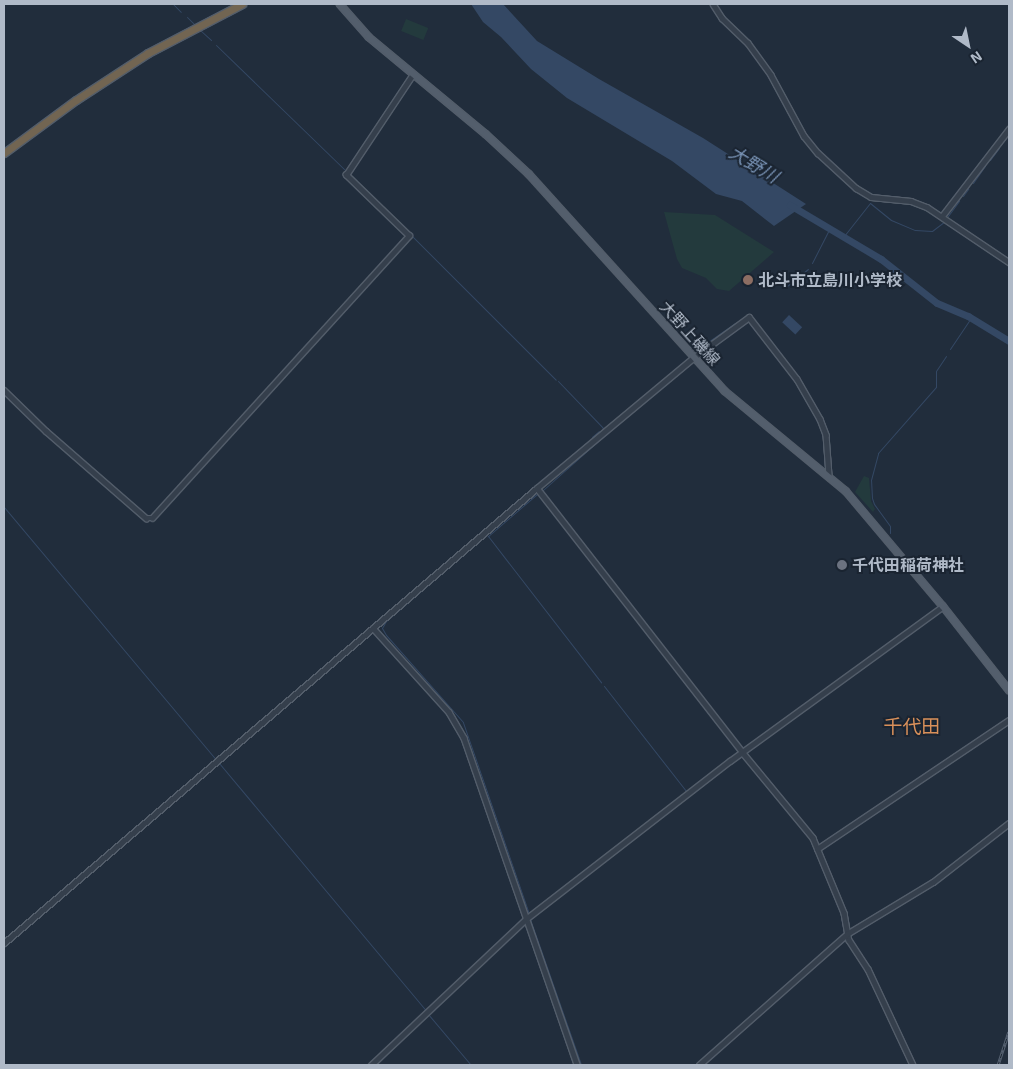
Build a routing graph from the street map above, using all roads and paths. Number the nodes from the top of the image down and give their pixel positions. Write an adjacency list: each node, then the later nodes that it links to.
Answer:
1 (242, 4): 6 (highway)
2 (340, 4): 4 (main road, 大野上磯線)
3 (713, 4): 7 (street)
4 (413, 74): 9 (main road, 大野上磯線); 10 (street)
5 (1009, 130): 7 (street)
6 (4, 153)
7 (942, 216): 8 (street)
8 (1009, 262)
9 (693, 358): 11 (main road, 大野上磯線); 11 (street); 12 (street)
10 (4, 390)
11 (829, 475): 13 (main road, 大野上磯線)
12 (537, 488): 14 (street); 17 (street)
13 (943, 606): 15 (main road, 大野上磯線); 17 (street)
14 (373, 628): 20 (street); 22 (street)
15 (1009, 690)
16 (1009, 720): 19 (street)
17 (743, 753): 19 (street); 20 (street)
18 (1009, 824): 21 (street)
19 (817, 849): 21 (street)
20 (526, 919): 23 (street); 24 (street)
21 (847, 934): 25 (street); 26 (street)
22 (4, 943)
23 (370, 1065)
24 (577, 1065)
25 (699, 1065)
26 (913, 1065)

